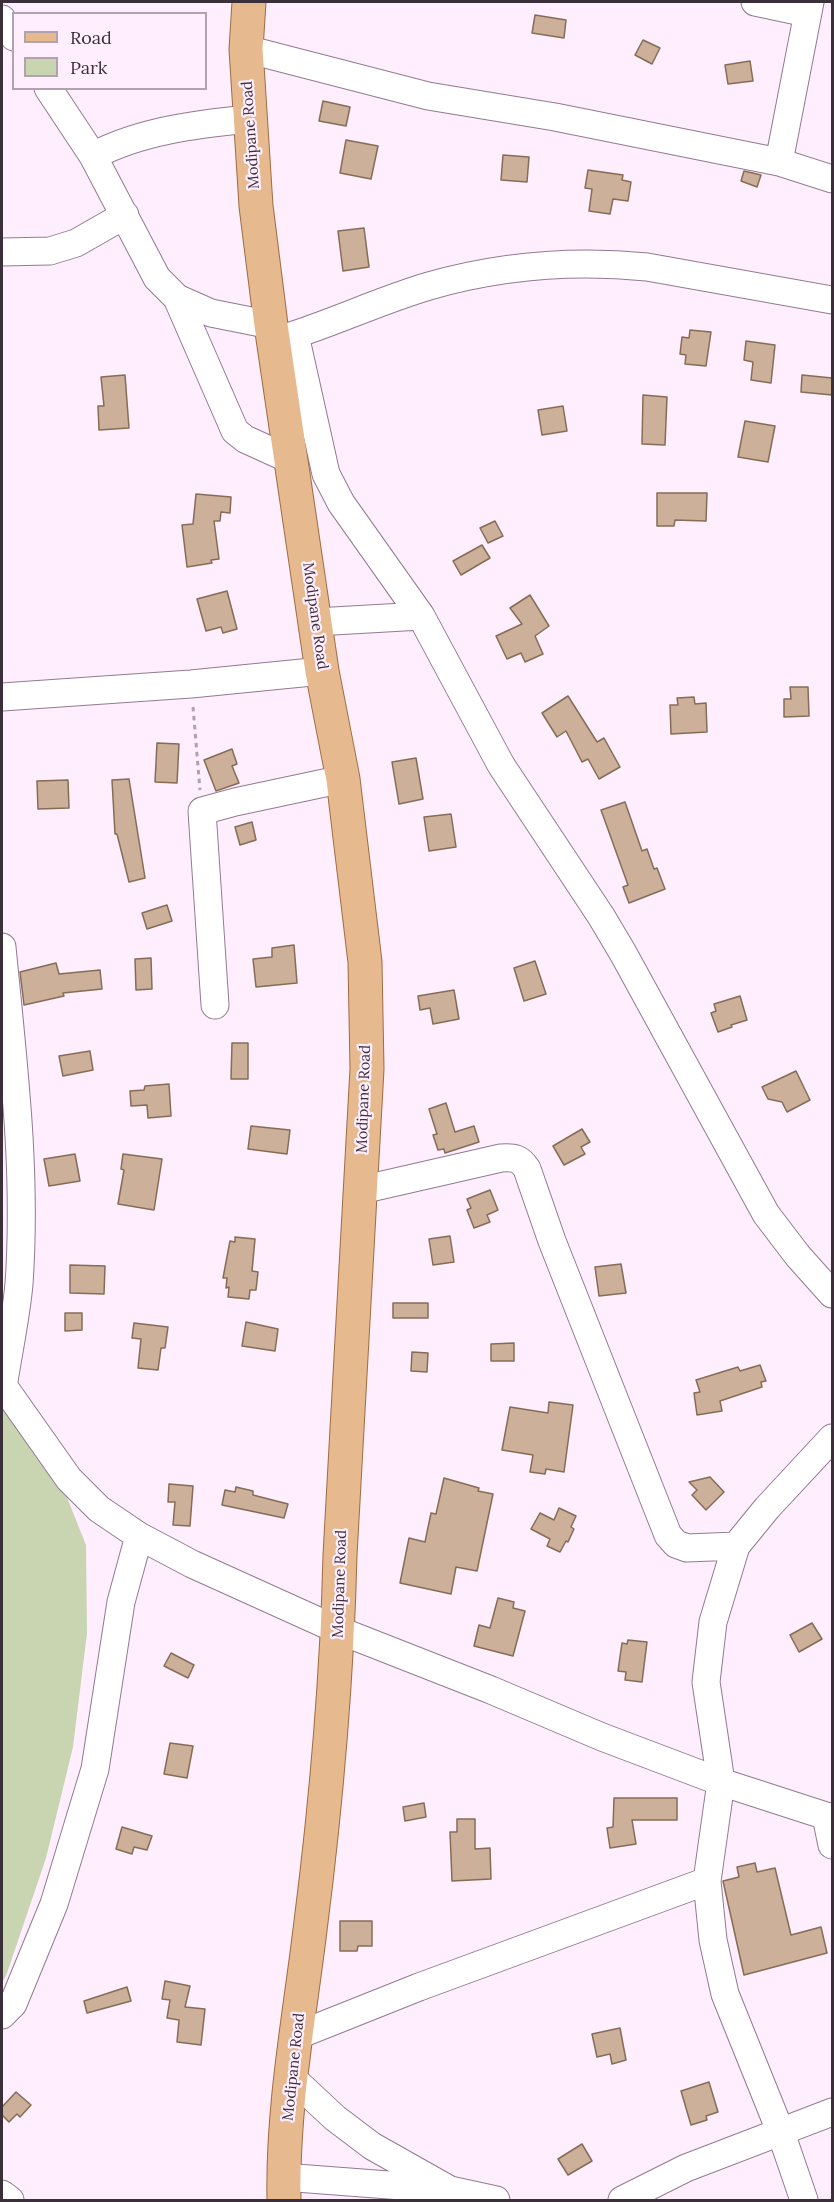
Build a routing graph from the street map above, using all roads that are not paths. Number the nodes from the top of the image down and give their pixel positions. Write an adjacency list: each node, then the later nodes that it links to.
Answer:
1 (249, 2): 6 (main road, Modipane Road)
2 (755, 2): 3 (street)
3 (808, 7): 10 (street)
4 (2, 19): 5 (street)
5 (12, 34)
6 (246, 49): 8 (main road, Modipane Road); 10 (street)
7 (49, 90): 9 (street)
8 (249, 119): 9 (street); 16 (main road, Modipane Road)
9 (93, 156): 12 (street)
10 (779, 162): 11 (street)
11 (832, 179)
12 (124, 215): 13 (street); 14 (street)
13 (2, 252)
14 (177, 298): 16 (street); 17 (street)
15 (832, 300): 16 (street)
16 (280, 334): 17 (main road, Modipane Road); 18 (street)
17 (291, 460): 19 (main road, Modipane Road)
18 (421, 616): 19 (street); 27 (street)
19 (316, 622): 20 (main road, Modipane Road)
20 (322, 670): 21 (street); 22 (main road, Modipane Road)
21 (2, 697)
22 (343, 779): 24 (street); 26 (main road, Modipane Road)
23 (2, 947): 25 (street)
24 (215, 1005)
25 (11, 1128): 28 (street)
26 (361, 1190): 31 (street); 32 (main road, Modipane Road)
27 (832, 1294)
28 (2, 1386): 30 (street)
29 (832, 1438): 31 (street)
30 (140, 1536): 32 (street); 37 (street)
31 (736, 1546): 33 (street)
32 (338, 1630): 33 (street); 38 (main road, Modipane Road)
33 (721, 1782): 34 (street); 36 (street)
34 (829, 1816): 35 (street)
35 (832, 1845)
36 (707, 1881): 38 (street); 41 (street)
37 (2, 2014)
38 (296, 2036): 39 (main road, Modipane Road)
39 (291, 2077): 42 (main road, Modipane Road); 43 (street)
40 (832, 2112): 41 (street)
41 (781, 2133): 47 (street); 48 (street)
42 (284, 2189): 43 (street)
43 (450, 2190): 46 (street)
44 (2, 2194): 45 (street)
45 (10, 2200)
46 (496, 2200)
47 (622, 2200)
48 (804, 2200)

